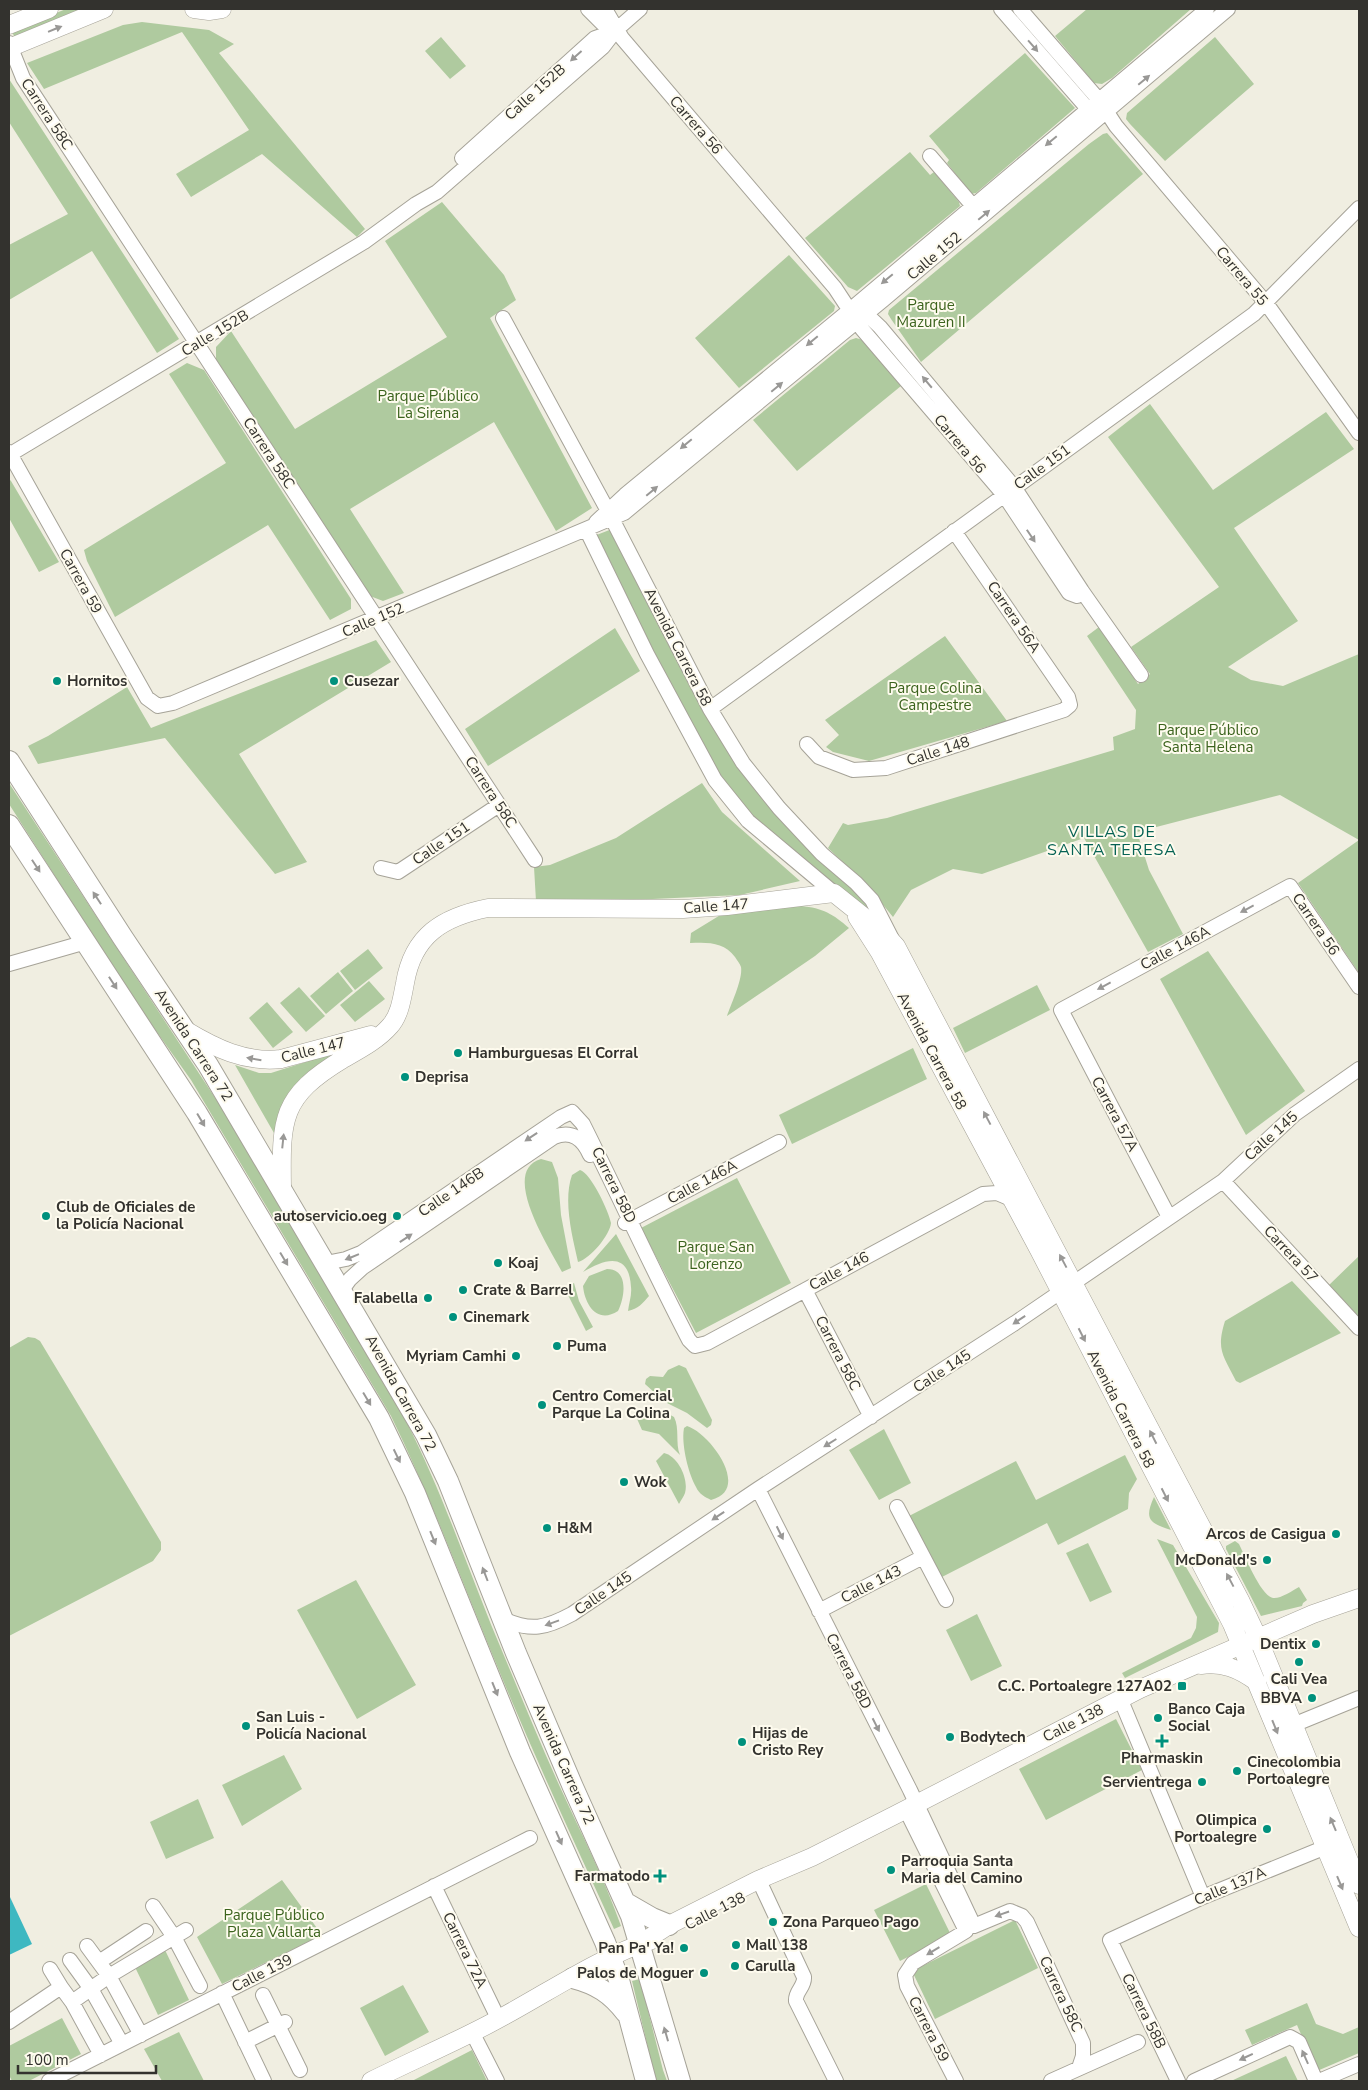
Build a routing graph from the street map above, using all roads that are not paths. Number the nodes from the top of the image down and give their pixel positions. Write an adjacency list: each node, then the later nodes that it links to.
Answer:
1 (49, 9): 12 (main road)
2 (104, 9): 14 (main road, one-way to 2)
3 (194, 9): 4 (main road)
4 (222, 9)
5 (588, 9): 13 (street, Carrera 56)
6 (605, 9): 13 (street, Carrera 56)
7 (640, 9): 13 (street, Calle 152B)
8 (1002, 9): 15 (street, Carrera 55, one-way to 15)
9 (1020, 9): 16 (street, Carrera 55)
10 (1207, 9): 16 (street, Calle 152)
11 (1228, 9): 16 (street, Calle 152, one-way to 11)
12 (9, 25)
13 (616, 30): 21 (street, Carrera 56); 23 (street, Calle 152B)
14 (9, 46): 23 (street, Carrera 58C)
15 (1088, 109): 16 (street, Carrera 55); 18 (street, Calle 152, one-way to 18)
16 (1102, 110): 20 (street, Carrera 55); 21 (street, Calle 152, one-way to 16)
17 (930, 156): 18 (street)
18 (973, 206): 21 (street, Calle 152, one-way to 21)
19 (1359, 208): 20 (street, Calle 151)
20 (1266, 303): 24 (street, Carrera 55); 26 (street, Calle 151)
21 (857, 312): 26 (street, Carrera 56); 27 (street, Calle 152)
22 (503, 318): 27 (street, Avenida Carrera 58)
23 (197, 344): 25 (street, Calle 152B); 30 (street, Carrera 58C)
24 (1359, 433)
25 (9, 454): 33 (street, Carrera 59)
26 (1009, 491): 29 (street, Calle 151); 31 (street, Carrera 56)
27 (610, 515): 28 (street, Calle 152); 34 (street, Avenida Carrera 58)
28 (587, 531): 30 (street, Calle 152); 42 (street, Avenida Carrera 58)
29 (954, 531): 32 (street, Carrera 56A); 34 (street, Calle 151)
30 (377, 618): 33 (street, Calle 152); 37 (street, Carrera 58C)
31 (1141, 675)
32 (1070, 705): 35 (street, Calle 148)
33 (158, 706)
34 (710, 709): 45 (street, Avenida Carrera 58)
35 (807, 744)
36 (9, 761): 49 (highway, Avenida Carrera 72, one-way to 36)
37 (499, 805): 39 (street, Carrera 58C); 40 (street, Calle 151)
38 (9, 825): 44 (highway, one-way to 44)
39 (535, 860)
40 (381, 868)
41 (1290, 886): 47 (street, Carrera 56); 48 (street, Calle 146A, one-way to 48)
42 (834, 893): 43 (main road, Avenida Carrera 58); 50 (main road, Calle 147)
43 (850, 906): 45 (main road, Avenida Carrera 58); 55 (main road, Avenida Carrera 58)
44 (86, 942): 46 (street); 103 (highway, one-way to 103)
45 (896, 946): 64 (main road, Avenida Carrera 58, one-way to 45)
46 (9, 964)
47 (1359, 987)
48 (1061, 1010): 60 (street, Carrera 57A)
49 (185, 1030): 50 (main road, Calle 147, one-way to 49); 57 (highway, Avenida Carrera 72)
50 (386, 1030): 57 (main road, Calle 147, one-way to 50)
51 (1359, 1069): 56 (street, Calle 145)
52 (572, 1112): 61 (street, Carrera 58D); 62 (street, Calle 146B, one-way to 62)
53 (569, 1134): 61 (street, Carrera 58D); 62 (street, Calle 146B, one-way to 53)
54 (779, 1142): 61 (street, Calle 146A)
55 (995, 1169): 58 (street); 59 (main road, Avenida Carrera 58)
56 (1223, 1180): 60 (street, Calle 145); 67 (street, Carrera 57)
57 (282, 1189): 63 (highway, Avenida Carrera 72)
58 (983, 1194): 59 (street); 66 (street, Calle 146)
59 (1011, 1199): 64 (main road, Avenida Carrera 58)
60 (1169, 1217): 64 (street, Calle 145)
61 (628, 1221): 68 (street, Carrera 58D)
62 (385, 1245): 63 (street, Calle 146B, one-way to 63); 65 (street, Calle 146B)
63 (326, 1263): 65 (highway, Avenida Carrera 72)
64 (1067, 1287): 69 (street, Calle 145, one-way to 69); 78 (main road, Avenida Carrera 58)
65 (342, 1290): 77 (highway, Avenida Carrera 72, one-way to 65)
66 (805, 1290): 68 (street, Calle 146); 69 (street, Carrera 58C)
67 (1359, 1328)
68 (695, 1346)
69 (871, 1417): 70 (street, Calle 145, one-way to 70)
70 (758, 1489): 76 (street, Carrera 58D, one-way to 76); 77 (street, Calle 145, one-way to 77)
71 (897, 1506): 72 (street)
72 (923, 1557): 74 (street); 76 (street, Calle 143)
73 (1359, 1598): 78 (main road, Calle 138)
74 (946, 1600)
75 (1359, 1608): 78 (main road, Calle 138)
76 (818, 1611): 84 (street, Carrera 58D, one-way to 84)
77 (503, 1619): 93 (highway, Avenida Carrera 72)
78 (1250, 1642): 79 (main road, Calle 138); 80 (main road, Avenida Carrera 58); 83 (main road, Avenida Carrera 58)
79 (1190, 1666): 80 (main road); 81 (main road, Calle 138)
80 (1257, 1682): 86 (main road, Avenida Carrera 58, one-way to 86)
81 (1120, 1698): 84 (main road, Calle 138); 92 (street)
82 (1359, 1698): 83 (street)
83 (1293, 1724): 88 (main road, Avenida Carrera 58, one-way to 83)
84 (911, 1807): 87 (main road, Calle 138); 96 (street, Carrera 58D)
85 (530, 1838): 90 (street, Calle 139)
86 (1326, 1848): 88 (street); 92 (street, Calle 137A); 97 (main road, Avenida Carrera 58, one-way to 97)
87 (812, 1857): 91 (main road, Calle 138); 95 (main road, Calle 138)
88 (1351, 1864): 89 (main road, Avenida Carrera 58)
89 (1359, 1885)
90 (434, 1886): 112 (street, Calle 139); 116 (street, Carrera 72A)
91 (762, 1887): 101 (main road, Calle 138); 136 (street)
92 (1203, 1896): 100 (street, Calle 137A)
93 (626, 1903): 95 (highway); 101 (highway, Avenida Carrera 72)
94 (153, 1906): 99 (street)
95 (669, 1925): 101 (main road, Calle 138)
96 (970, 1928): 128 (street, Carrera 58C, one-way to 96); 137 (street, Carrera 59, one-way to 137)
97 (1359, 1928)
98 (146, 1931): 105 (street)
99 (180, 1933): 107 (street); 109 (street)
100 (1110, 1942): 139 (street, Carrera 58B)
101 (640, 1944): 103 (main road, Calle 138); 135 (highway, Avenida Carrera 72, one-way to 101)
102 (87, 1946): 105 (street)
103 (611, 1958): 108 (main road, Calle 138); 117 (highway)
104 (70, 1960): 111 (street)
105 (99, 1962): 107 (street)
106 (50, 1969): 110 (street)
107 (109, 1976): 111 (street); 121 (street)
108 (573, 1978): 114 (main road, Calle 138); 117 (highway)
109 (200, 1986)
110 (61, 1987): 115 (street); 118 (street)
111 (91, 1989): 115 (street); 124 (street)
112 (222, 1993): 121 (street, Calle 139); 122 (street)
113 (263, 1995): 119 (street)
114 (531, 2000): 116 (main road, Calle 138); 120 (main road, Calle 138)
115 (72, 2002): 125 (street)
116 (496, 2014): 126 (main road, Calle 138)
117 (628, 2016): 134 (highway)
118 (9, 2022)
119 (282, 2024): 122 (street); 129 (street)
120 (472, 2032): 126 (main road, Calle 138); 133 (street)
121 (141, 2035): 124 (street, Calle 139)
122 (245, 2042): 131 (street)
123 (1138, 2042): 128 (street)
124 (122, 2044): 125 (street, Calle 139)
125 (101, 2055): 130 (street, Calle 139)
126 (412, 2061): 132 (main road, Calle 138)
127 (1359, 2064): 141 (street)
128 (1079, 2068): 138 (street)
129 (300, 2070)
130 (48, 2081)
131 (264, 2081)
132 (371, 2081)
133 (497, 2081)
134 (646, 2081)
135 (680, 2081)
136 (836, 2081)
137 (956, 2081)
138 (1051, 2081)
139 (1178, 2081)
140 (1194, 2081): 141 (street, one-way to 140)
141 (1317, 2081)

